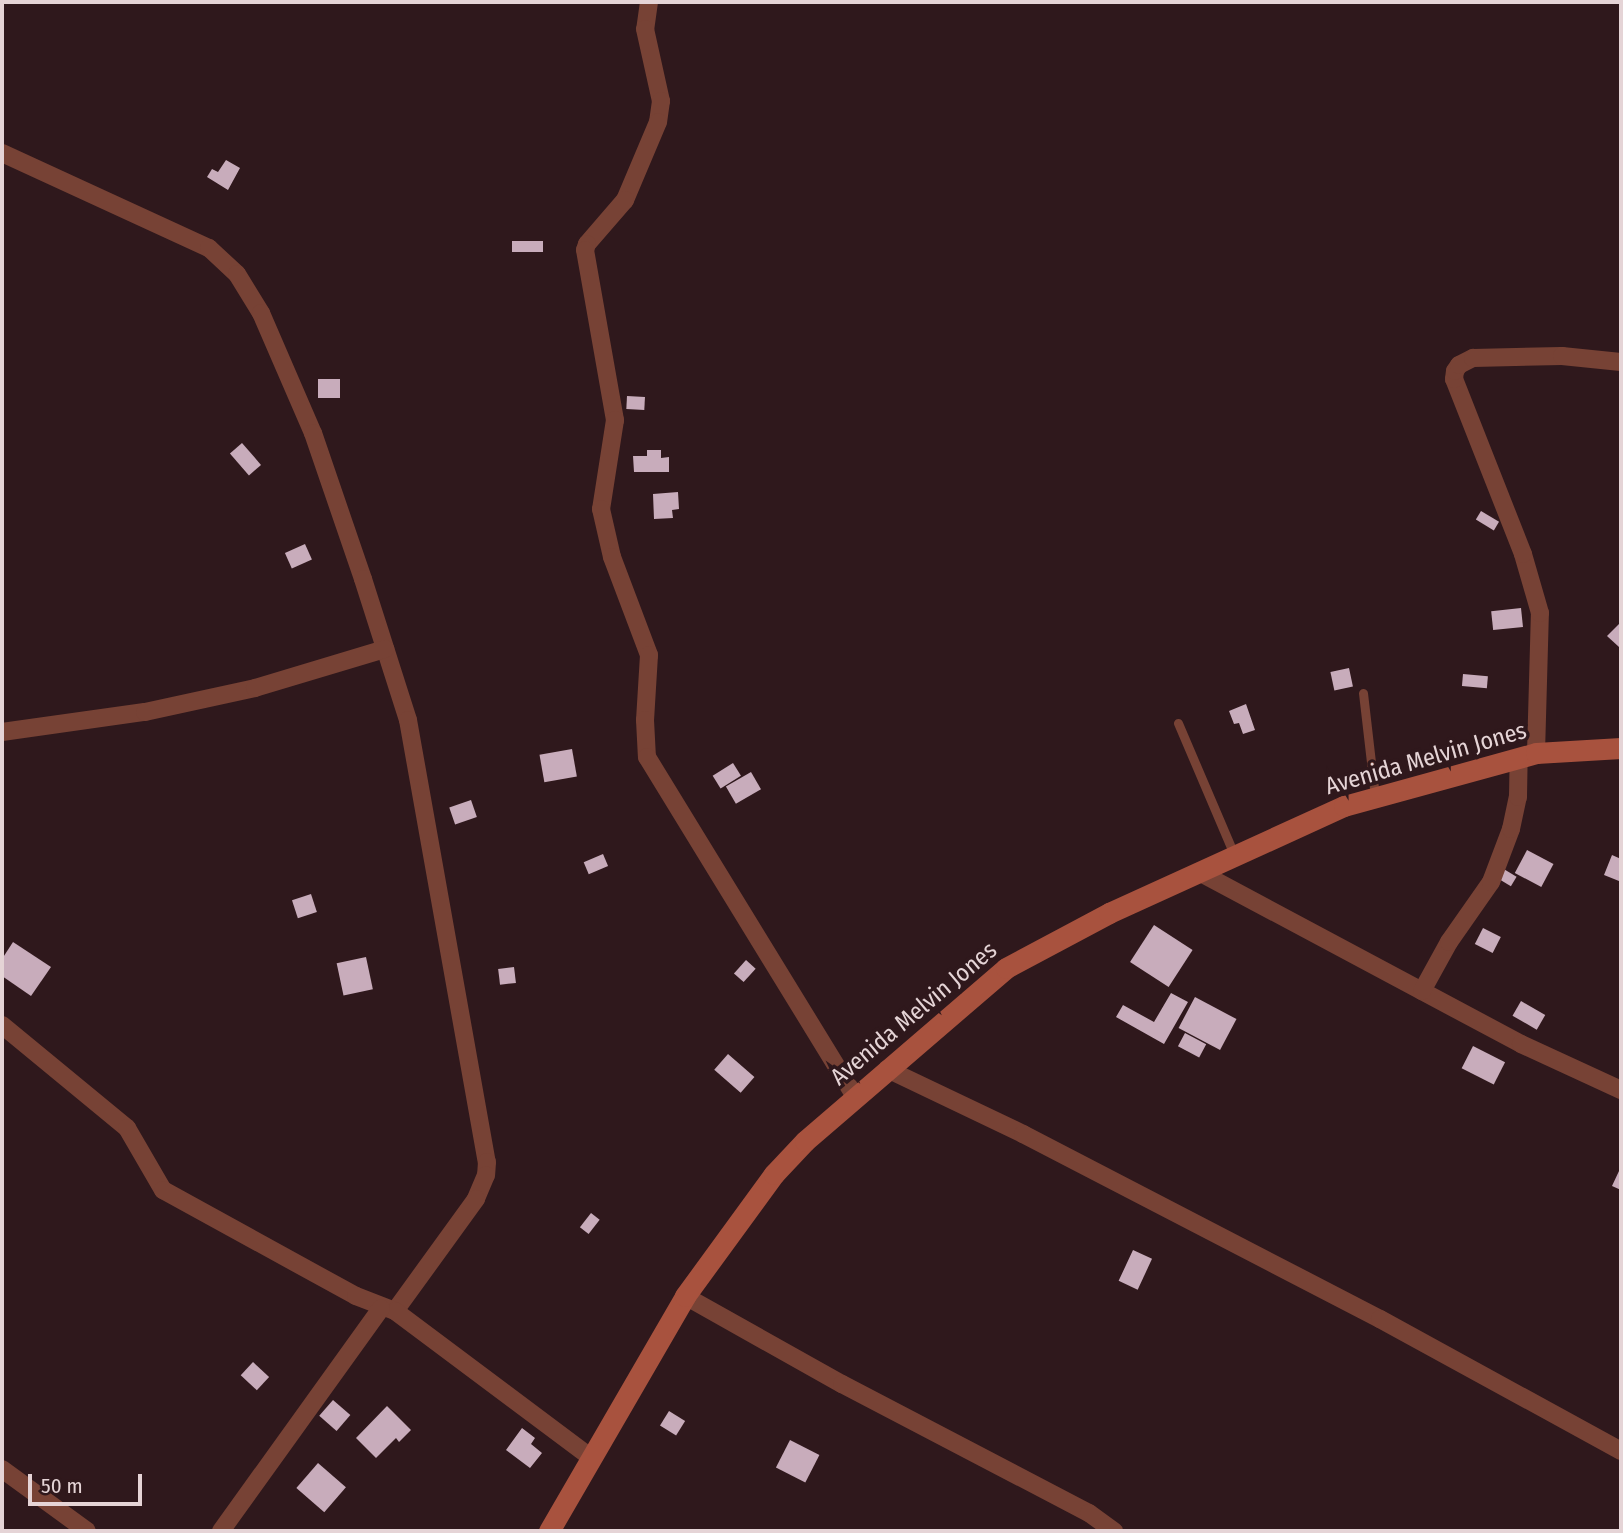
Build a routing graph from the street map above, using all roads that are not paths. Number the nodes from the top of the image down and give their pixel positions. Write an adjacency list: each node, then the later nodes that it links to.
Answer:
1 (649, 2): 17 (street)
2 (2, 153): 4 (street)
3 (1621, 362): 9 (street)
4 (385, 649): 7 (street); 19 (street)
5 (1363, 693): 10 (lane)
6 (1178, 723): 11 (lane)
7 (2, 732)
8 (1621, 748): 9 (street, Avenida Melvin Jones)
9 (1528, 755): 10 (street, Avenida Melvin Jones); 13 (street)
10 (1376, 797): 11 (street, Avenida Melvin Jones)
11 (1235, 856): 12 (street, Avenida Melvin Jones)
12 (1199, 872): 13 (street); 15 (street, Avenida Melvin Jones)
13 (1422, 991): 16 (street)
14 (5, 1032): 19 (street)
15 (887, 1069): 17 (street, Avenida Melvin Jones); 20 (street)
16 (1621, 1090)
17 (855, 1097): 18 (street, Avenida Melvin Jones)
18 (685, 1296): 21 (street, Avenida Melvin Jones); 26 (street)
19 (388, 1310): 21 (street); 24 (street)
20 (1621, 1451)
21 (590, 1457): 25 (street, Avenida Melvin Jones)
22 (2, 1469): 23 (street)
23 (87, 1531)
24 (220, 1531)
25 (549, 1531)
26 (1114, 1531)

